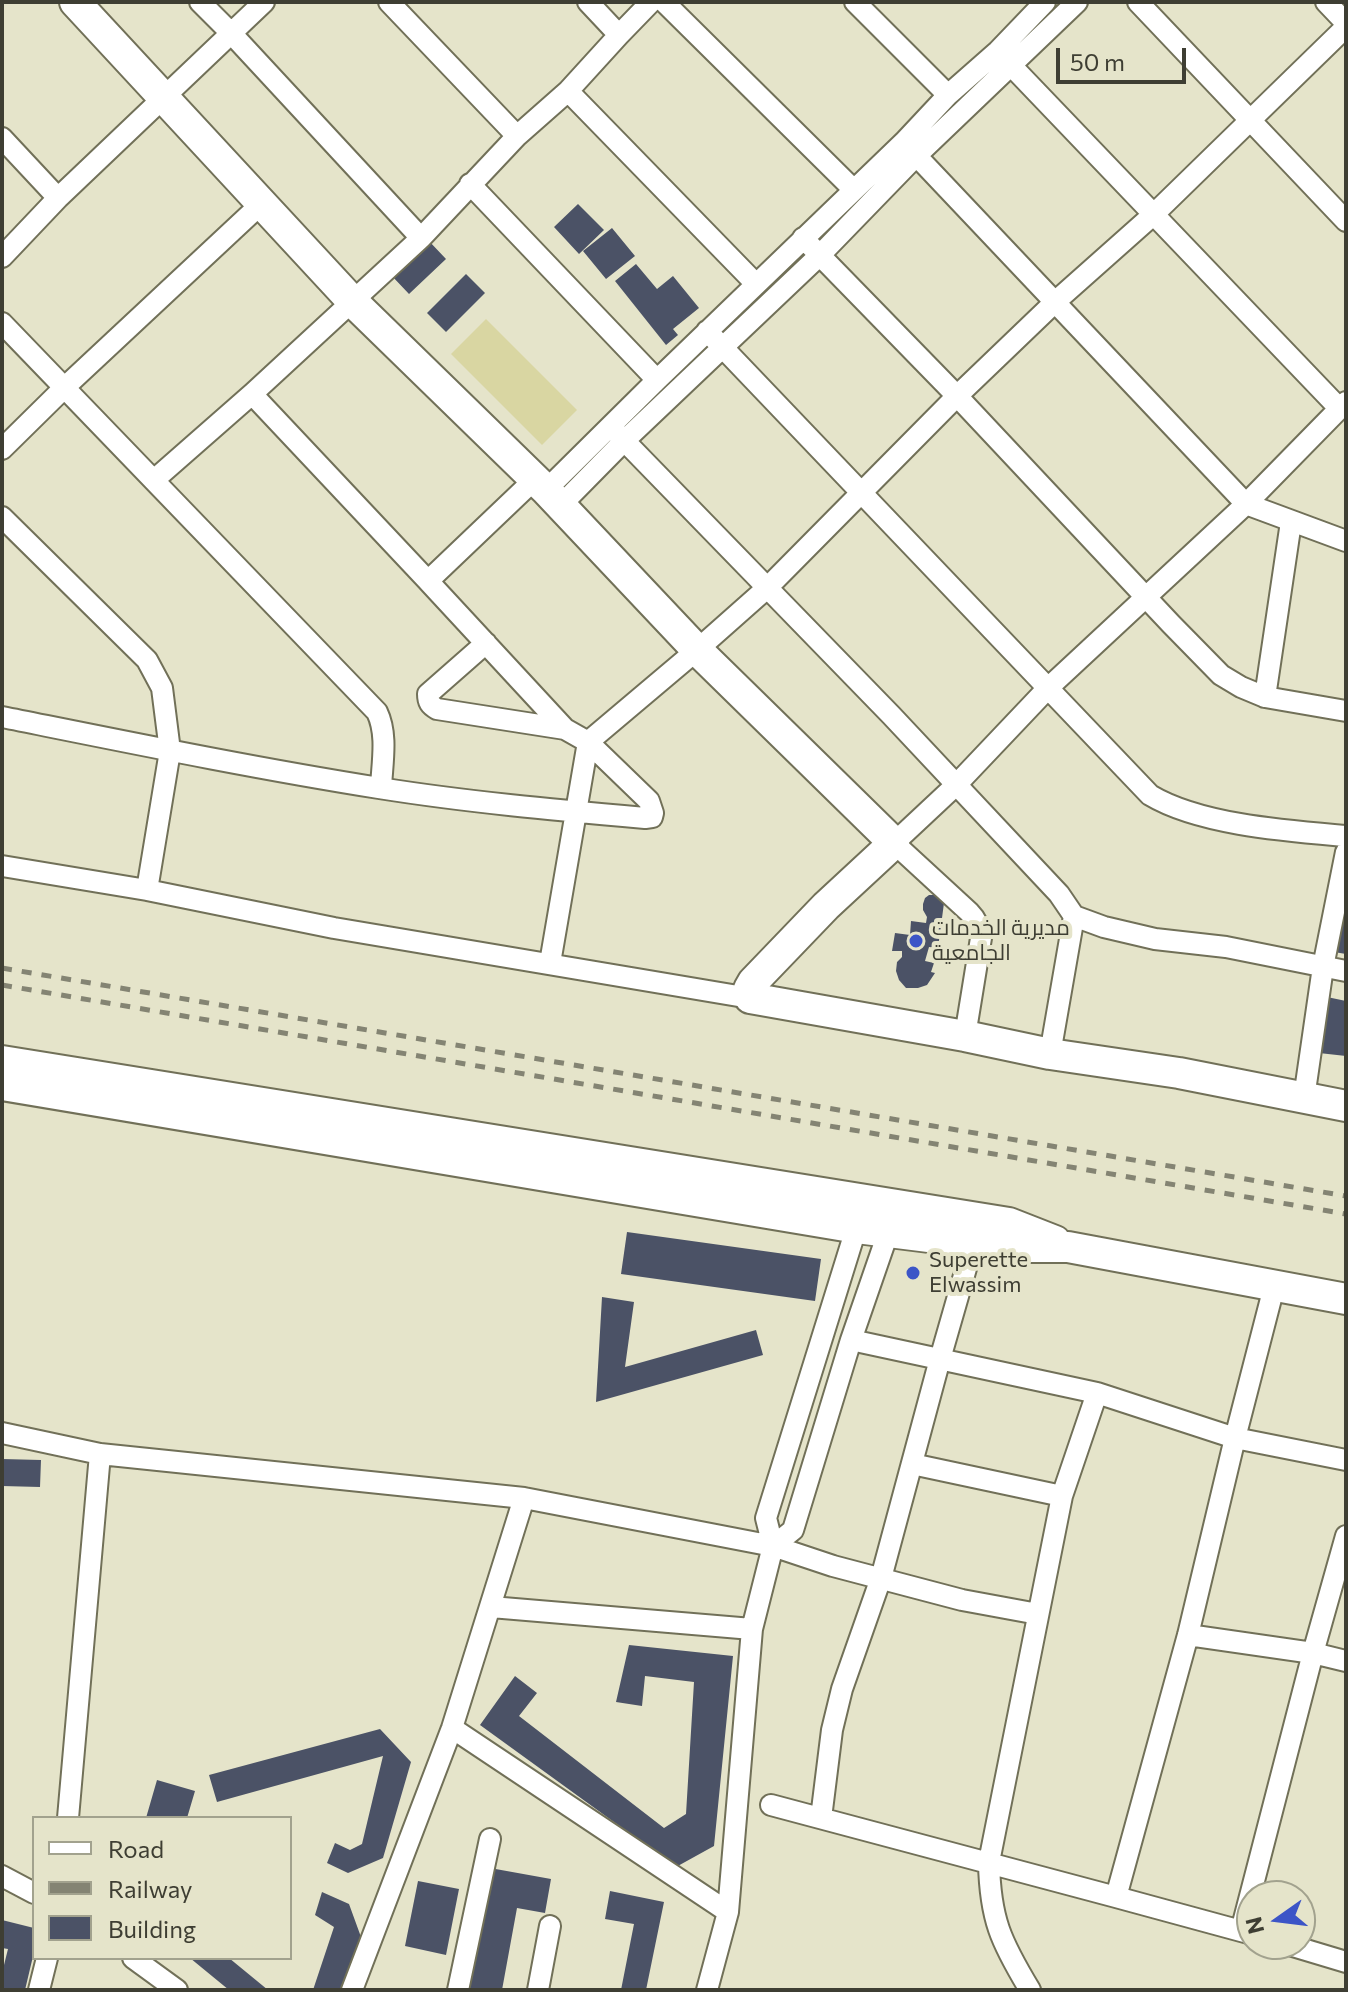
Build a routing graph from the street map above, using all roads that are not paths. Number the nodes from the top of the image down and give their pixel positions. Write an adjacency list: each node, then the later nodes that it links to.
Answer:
1 (75, 2): 19 (street)
2 (200, 2): 14 (street)
3 (264, 2): 14 (street)
4 (389, 2): 21 (street)
5 (588, 2): 15 (street)
6 (651, 2): 15 (street)
7 (664, 2): 25 (street)
8 (855, 2): 18 (street)
9 (1045, 2): 16 (street)
10 (1077, 2): 16 (street)
11 (1138, 2): 20 (street)
12 (1326, 2): 13 (street)
13 (1346, 25): 20 (street)
14 (231, 33): 19 (street); 30 (street)
15 (619, 35): 17 (street)
16 (1005, 58): 18 (street); 23 (street); 28 (street)
17 (568, 91): 21 (street); 34 (street)
18 (948, 95): 23 (street)
19 (164, 96): 26 (street); 27 (street)
20 (1250, 120): 28 (street); 29 (street)
21 (517, 136): 24 (street)
22 (2, 138): 26 (street)
23 (910, 149): 25 (street); 32 (street); 36 (street)
24 (470, 184): 30 (street); 40 (street)
25 (854, 190): 31 (street)
26 (58, 198): 33 (street)
27 (261, 204): 35 (street); 41 (street)
28 (1154, 214): 36 (street); 44 (street)
29 (1346, 221)
30 (421, 238): 35 (street)
31 (803, 238): 32 (street); 34 (street)
32 (820, 255): 39 (street); 43 (street)
33 (2, 257)
34 (756, 284): 38 (street)
35 (353, 302): 42 (street); 48 (street)
36 (1055, 302): 43 (street); 50 (street)
37 (2, 323): 41 (street)
38 (707, 331): 39 (street); 40 (street)
39 (723, 347): 45 (street); 49 (street)
40 (657, 380): 45 (street)
41 (65, 387): 46 (street); 47 (street)
42 (252, 394): 47 (street); 54 (street)
43 (957, 396): 49 (street); 56 (street)
44 (1343, 405): 50 (street)
45 (618, 434): 48 (street); 55 (street)
46 (2, 449)
47 (154, 480): 67 (street)
48 (547, 491): 54 (street); 58 (street)
49 (862, 491): 55 (street); 59 (street)
50 (1246, 504): 52 (street); 56 (street)
51 (2, 517): 65 (street)
52 (1291, 522): 53 (street); 60 (street)
53 (1346, 541)
54 (428, 581): 57 (street)
55 (767, 588): 58 (street); 66 (street)
56 (1146, 597): 59 (street); 60 (street)
57 (486, 643): 63 (street); 63 (street)
58 (697, 650): 64 (street); 70 (street)
59 (1048, 688): 66 (street); 69 (street)
60 (1265, 697): 61 (street)
61 (1346, 711)
62 (2, 717): 65 (street)
63 (565, 729): 64 (street)
64 (588, 742): 68 (street); 68 (street)
65 (170, 751): 67 (street); 73 (street)
66 (956, 785): 70 (street); 74 (street)
67 (381, 788): 68 (street)
68 (576, 812): 75 (street)
69 (1346, 836)
70 (894, 843): 78 (street); 79 (street)
71 (1346, 852): 76 (street)
72 (2, 866): 73 (street)
73 (147, 890): 75 (street)
74 (1074, 916): 76 (street); 80 (street)
75 (550, 963): 78 (street)
76 (1323, 967): 77 (street); 83 (street)
77 (1346, 971)
78 (750, 998): 79 (street)
79 (965, 1036): 80 (street)
80 (1050, 1054): 83 (street)
81 (2, 1061): 85 (street)
82 (2, 1085): 85 (street)
83 (1304, 1098): 84 (street)
84 (1346, 1106)
85 (875, 1216): 86 (street); 87 (street); 90 (street); 101 (street)
86 (973, 1244): 87 (street); 91 (street)
87 (1068, 1247): 88 (street)
88 (1274, 1287): 89 (street); 94 (street)
89 (1346, 1299)
90 (851, 1340): 91 (street); 101 (street)
91 (940, 1359): 92 (street); 97 (street)
92 (1097, 1393): 94 (street); 98 (street)
93 (2, 1433): 95 (street)
94 (1235, 1438): 96 (street); 106 (street)
95 (100, 1454): 99 (street); 111 (street)
96 (1346, 1460)
97 (912, 1464): 98 (street); 102 (street)
98 (1062, 1496): 104 (street)
99 (524, 1498): 101 (street); 103 (street)
100 (1346, 1536): 107 (street)
101 (773, 1546): 102 (street); 105 (street)
102 (881, 1578): 104 (street); 112 (street)
103 (491, 1607): 105 (street); 109 (street)
104 (1038, 1614): 114 (street)
105 (752, 1629): 119 (street)
106 (1188, 1635): 107 (street); 118 (street)
107 (1313, 1653): 108 (street); 116 (street)
108 (1346, 1661)
109 (452, 1728): 119 (street); 128 (street)
110 (771, 1805): 112 (street)
111 (68, 1816)
112 (821, 1818): 114 (street)
113 (490, 1839): 129 (street)
114 (989, 1862): 118 (street); 132 (street)
115 (2, 1876): 117 (street)
116 (1259, 1880)
117 (32, 1892)
118 (1116, 1897): 121 (street)
119 (728, 1912): 131 (street)
120 (550, 1926): 130 (street)
121 (1236, 1930)
122 (1316, 1953): 125 (street)
123 (46, 1960): 126 (street)
124 (136, 1960): 127 (street)
125 (1346, 1962)
126 (39, 1990)
127 (177, 1990)
128 (352, 1990)
129 (458, 1990)
130 (538, 1990)
131 (707, 1990)
132 (1030, 1990)

